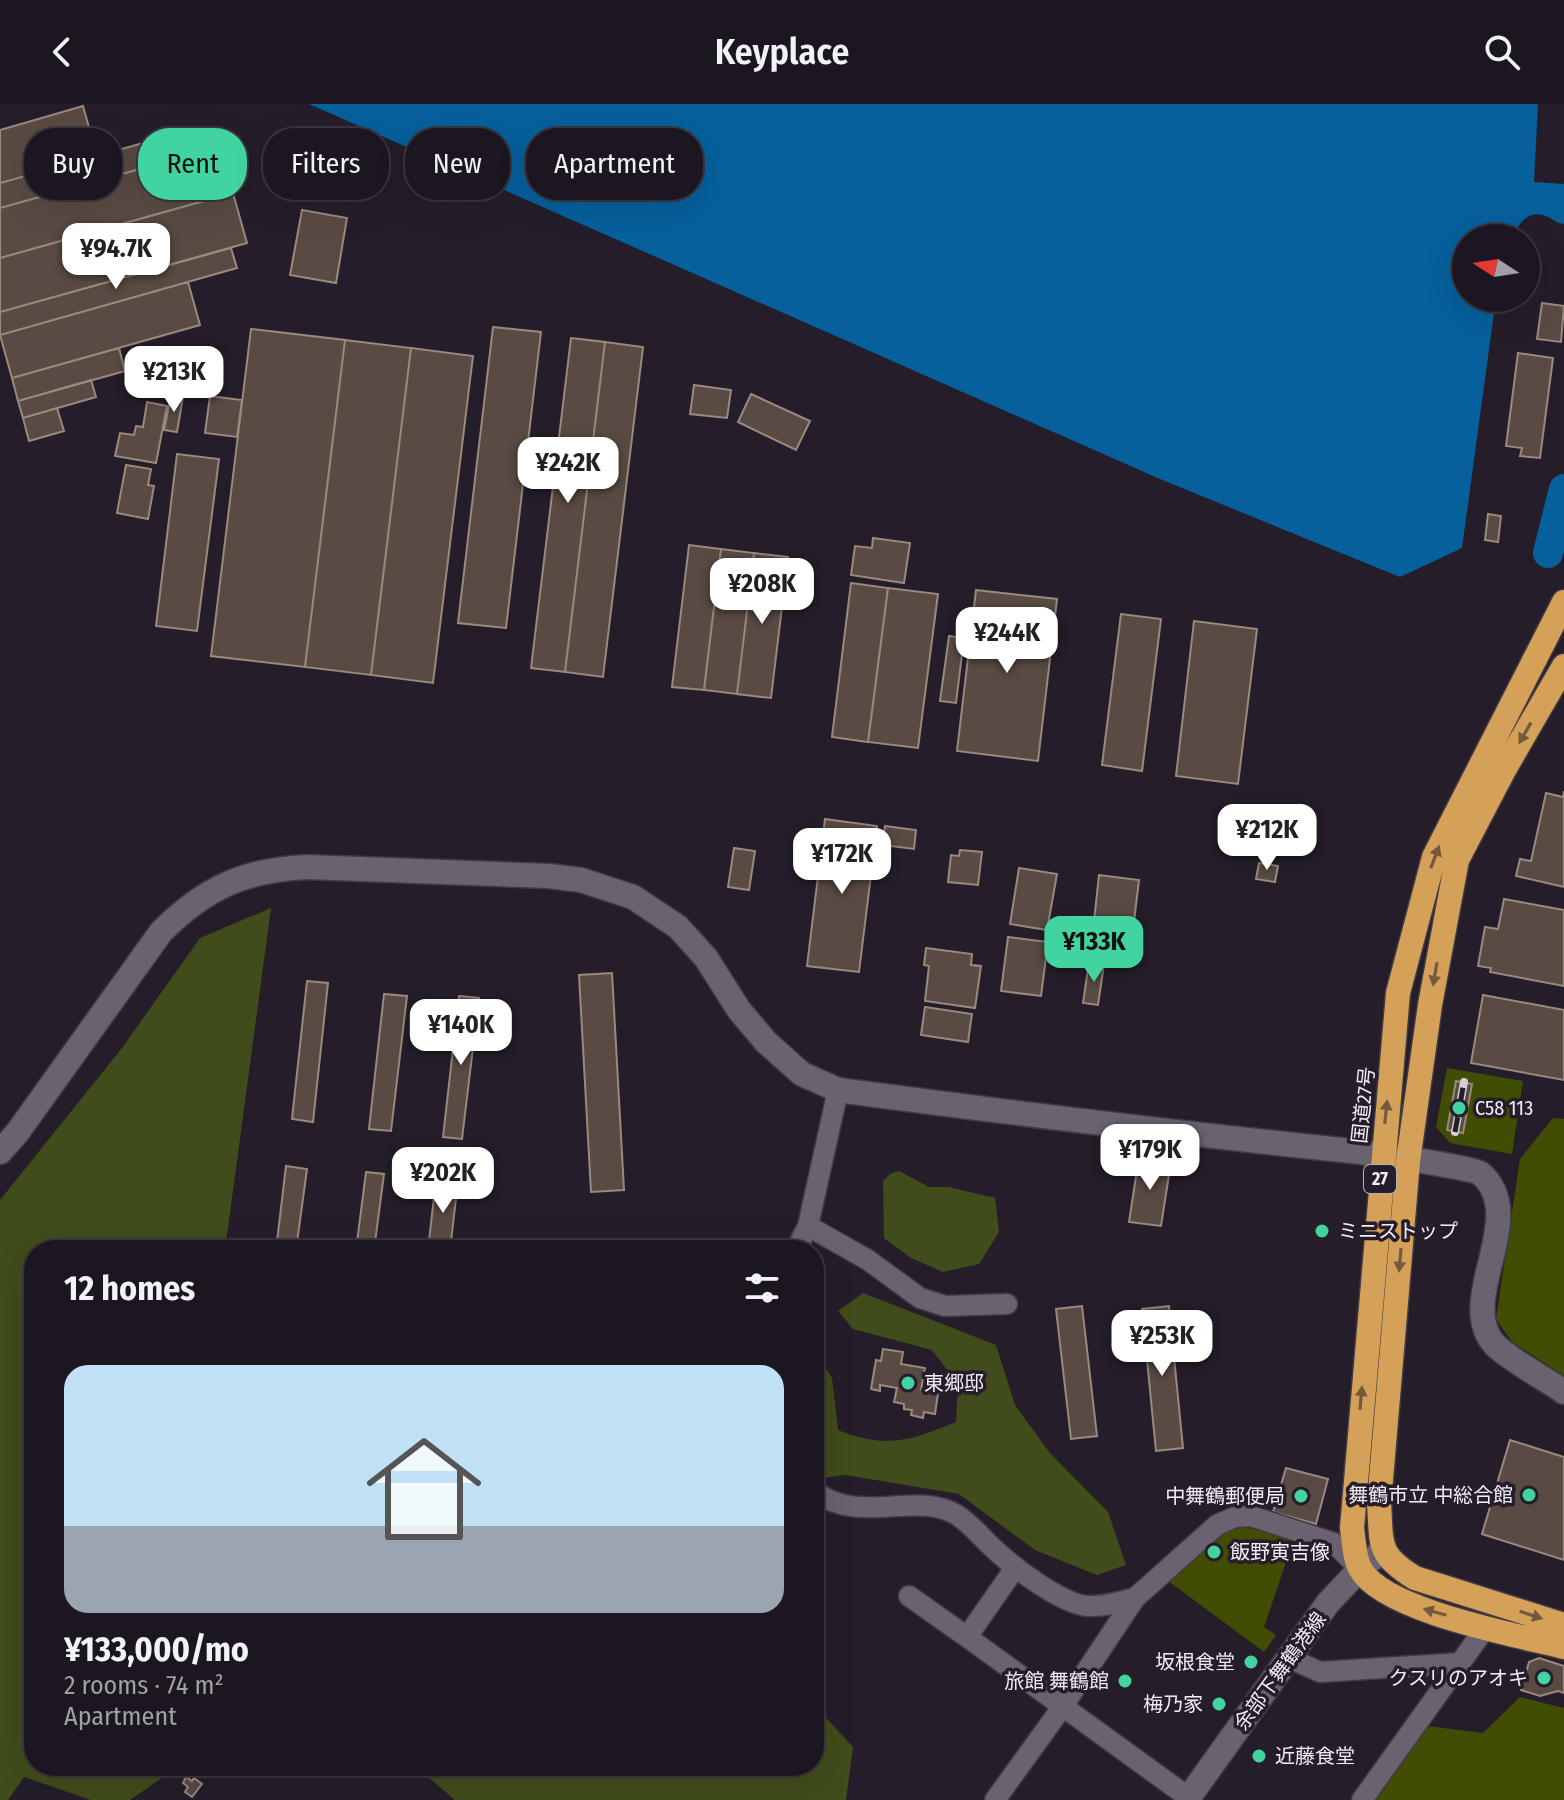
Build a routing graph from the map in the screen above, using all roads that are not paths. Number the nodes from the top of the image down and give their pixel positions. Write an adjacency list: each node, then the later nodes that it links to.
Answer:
1 (1564, 602): 5 (highway, 国道27号 / 27, one-way to 1)
2 (1564, 666): 6 (highway, 27, one-way to 6)
3 (838, 1090): 4 (street); 5 (street); 7 (street)
4 (0, 1152)
5 (1382, 1154): 6 (street); 14 (highway, 国道27号 / 27, one-way to 5)
6 (1408, 1161): 10 (street); 12 (highway, 27, one-way to 12)
7 (808, 1226): 8 (street); 9 (street)
8 (801, 1240)
9 (1007, 1304)
10 (1564, 1392)
11 (824, 1497): 13 (street)
12 (1383, 1550): 14 (street, 余部下舞鶴港線); 17 (highway, one-way to 17)
13 (1015, 1568): 16 (street); 19 (street)
14 (1360, 1569): 16 (street); 18 (highway, one-way to 14); 21 (street, 余部下舞鶴港線)
15 (909, 1596): 19 (street)
16 (1135, 1598): 23 (street)
17 (1564, 1625)
18 (1486, 1627): 20 (highway); 22 (street)
19 (967, 1637): 23 (street)
20 (1564, 1647)
21 (1289, 1658): 22 (street); 24 (street, 余部下舞鶴港線)
22 (1461, 1663): 26 (street)
23 (1063, 1706): 24 (street); 25 (street)
24 (1189, 1799)
25 (995, 1800)
26 (1362, 1800)

